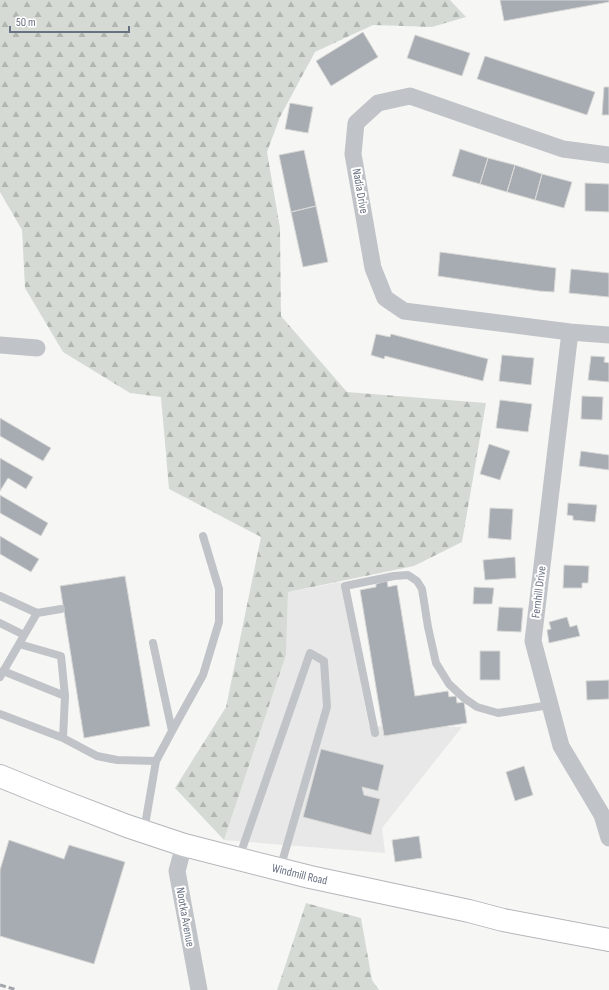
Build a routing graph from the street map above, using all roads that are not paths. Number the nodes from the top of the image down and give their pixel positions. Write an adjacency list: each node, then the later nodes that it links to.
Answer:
1 (609, 155): 2 (street, Nadia Drive)
2 (570, 332): 3 (street, Nadia Drive); 16 (street, Fernhill Drive)
3 (609, 335)
4 (0, 345): 5 (street)
5 (37, 348)
6 (203, 536): 18 (lane)
7 (0, 596): 9 (lane)
8 (61, 609): 9 (lane)
9 (37, 613): 11 (lane)
10 (0, 623): 11 (lane)
11 (24, 635): 13 (lane)
12 (153, 643): 18 (lane)
13 (19, 644): 14 (lane); 15 (lane)
14 (2, 674): 15 (lane)
15 (65, 696): 20 (lane)
16 (550, 705): 19 (lane); 24 (street, Fernhill Drive)
17 (0, 714): 20 (lane)
18 (172, 732): 21 (lane)
19 (375, 733)
20 (63, 738): 21 (lane)
21 (156, 761): 23 (lane)
22 (0, 776): 23 (main road, Windmill Road)
23 (144, 831): 25 (main road, Windmill Road)
24 (609, 838)
25 (184, 845): 26 (main road, Windmill Road); 29 (street, Nootka Avenue)
26 (239, 859): 27 (main road, Windmill Road); 27 (lane)
27 (280, 869): 28 (main road, Windmill Road)
28 (609, 940)
29 (199, 990)

